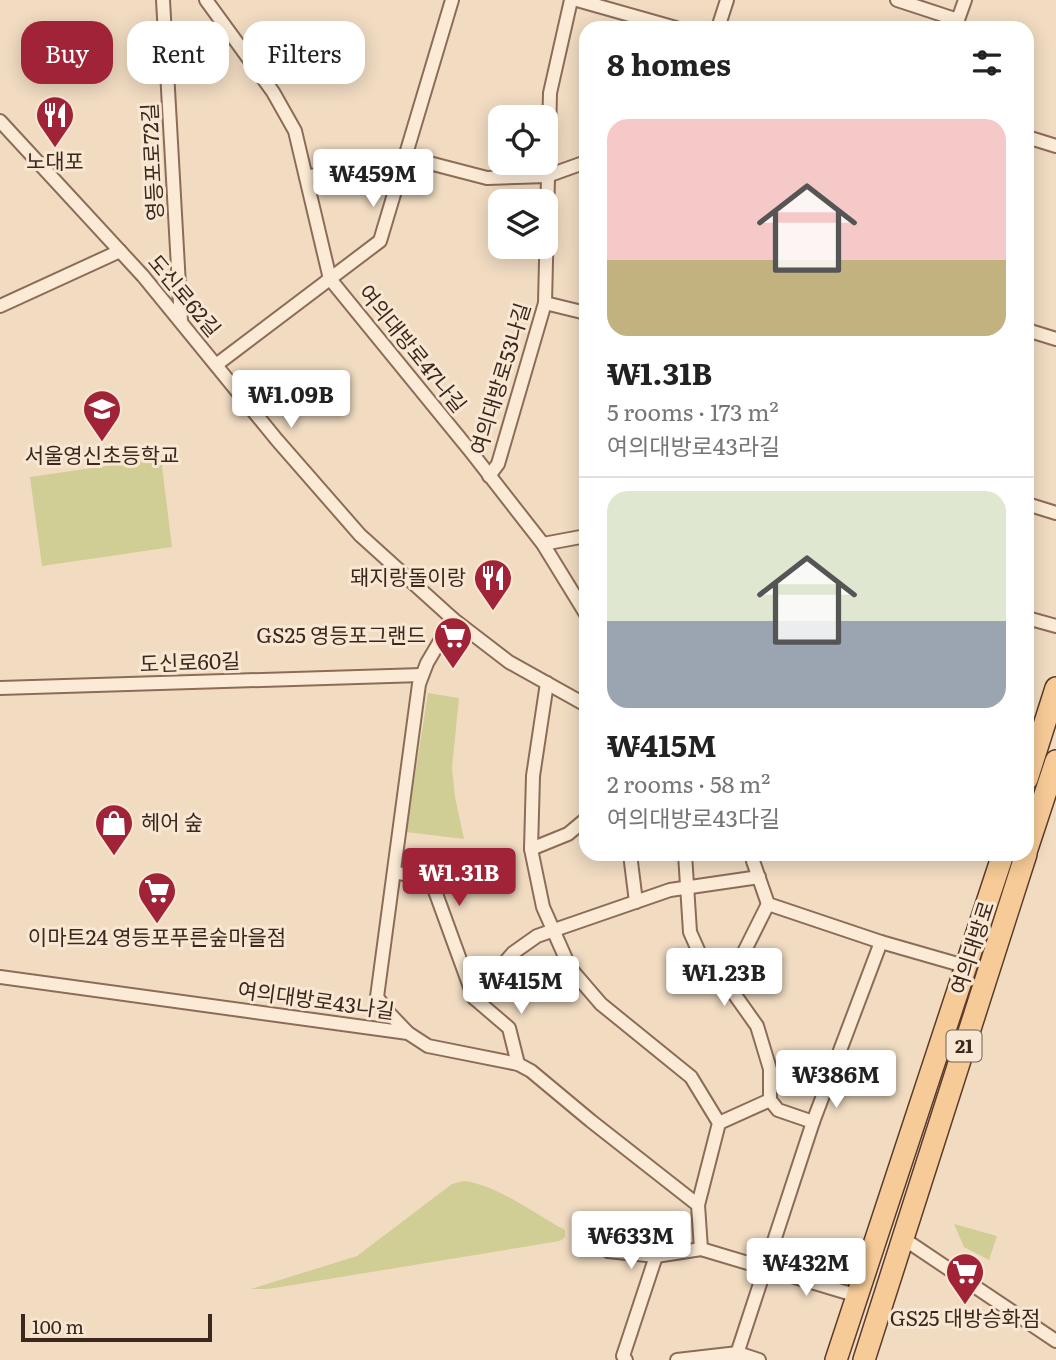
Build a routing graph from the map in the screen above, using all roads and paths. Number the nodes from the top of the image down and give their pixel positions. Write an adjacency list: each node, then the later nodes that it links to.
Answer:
1 (163, 0): 25 (street, 영등포로72길)
2 (206, 0): 19 (street)
3 (452, 0): 16 (street)
4 (571, 0): 18 (street, 여의대방로53나길)
5 (577, 0): 9 (street)
6 (727, 0): 10 (street)
7 (897, 0): 11 (street)
8 (965, 0): 12 (street)
9 (651, 21)
10 (720, 21)
11 (950, 21)
12 (958, 21)
13 (0, 121): 20 (street, 도신로62길)
14 (1034, 139): 15 (street)
15 (1056, 146)
16 (406, 157): 18 (street); 19 (street); 21 (street)
17 (579, 165): 18 (street)
18 (547, 176): 22 (street, 여의대방로53나길)
19 (306, 177): 21 (street)
20 (120, 251): 23 (street); 25 (street, 도신로62길)
21 (330, 279): 28 (street); 29 (street, 여의대방로47나길)
22 (545, 303): 24 (street); 29 (street, 여의대방로53나길)
23 (0, 306)
24 (579, 311)
25 (181, 322): 28 (street, 도신로62길)
26 (1034, 332): 27 (street)
27 (1056, 339)
28 (216, 365): 35 (street, 도신로62길)
29 (489, 476): 33 (street, 여의대방로47나길)
30 (1034, 506): 31 (street)
31 (1056, 513)
32 (579, 537): 33 (street)
33 (543, 544): 34 (street, 여의대방로47나길)
34 (579, 603)
35 (453, 619): 38 (street); 39 (street, 도신로62길)
36 (1034, 620): 37 (street)
37 (1056, 626)
38 (422, 675): 40 (street, 도신로60길); 53 (street)
39 (547, 683): 42 (street, 도신로62길); 47 (street)
40 (0, 688)
41 (1056, 688): 43 (main road)
42 (579, 701)
43 (1034, 757)
44 (1056, 761): 46 (main road, 여의대방로 / 21)
45 (579, 825): 47 (street)
46 (1034, 830)
47 (531, 849): 58 (street)
48 (631, 861): 56 (street)
49 (685, 861): 55 (street)
50 (753, 861): 54 (street)
51 (1001, 861): 60 (main road, 여의대방로)
52 (1024, 861): 71 (main road, 여의대방로 / 21)
53 (394, 872): 63 (street); 64 (street)
54 (759, 877): 55 (street); 57 (street)
55 (687, 887): 56 (street); 62 (street)
56 (636, 902): 58 (street)
57 (768, 904): 59 (street); 62 (street)
58 (554, 930): 63 (street); 68 (street)
59 (881, 942): 60 (street); 67 (street)
60 (968, 967): 70 (main road, 여의대방로)
61 (0, 977): 64 (street, 여의대방로43나길)
62 (727, 986): 66 (street)
63 (474, 998): 65 (street)
64 (408, 1033): 65 (street, 여의대방로43나길)
65 (518, 1064): 69 (street, 여의대방로43나길)
66 (770, 1100): 67 (street); 68 (street)
67 (813, 1122): 75 (street)
68 (719, 1123): 69 (street)
69 (698, 1205): 72 (street)
70 (879, 1231): 71 (main road); 76 (main road, 여의대방로)
71 (901, 1237): 77 (main road, 여의대방로 / 21); 78 (street)
72 (701, 1249): 74 (street); 75 (street)
73 (608, 1251): 74 (street)
74 (656, 1256): 80 (street)
75 (764, 1268): 76 (street); 79 (street)
76 (858, 1296): 77 (main road); 83 (main road, 여의대방로)
77 (881, 1302): 84 (main road, 여의대방로 / 21)
78 (1056, 1342)
79 (737, 1356): 81 (street); 82 (street)
80 (626, 1360)
81 (677, 1360)
82 (759, 1360)
83 (836, 1360)
84 (864, 1360)

